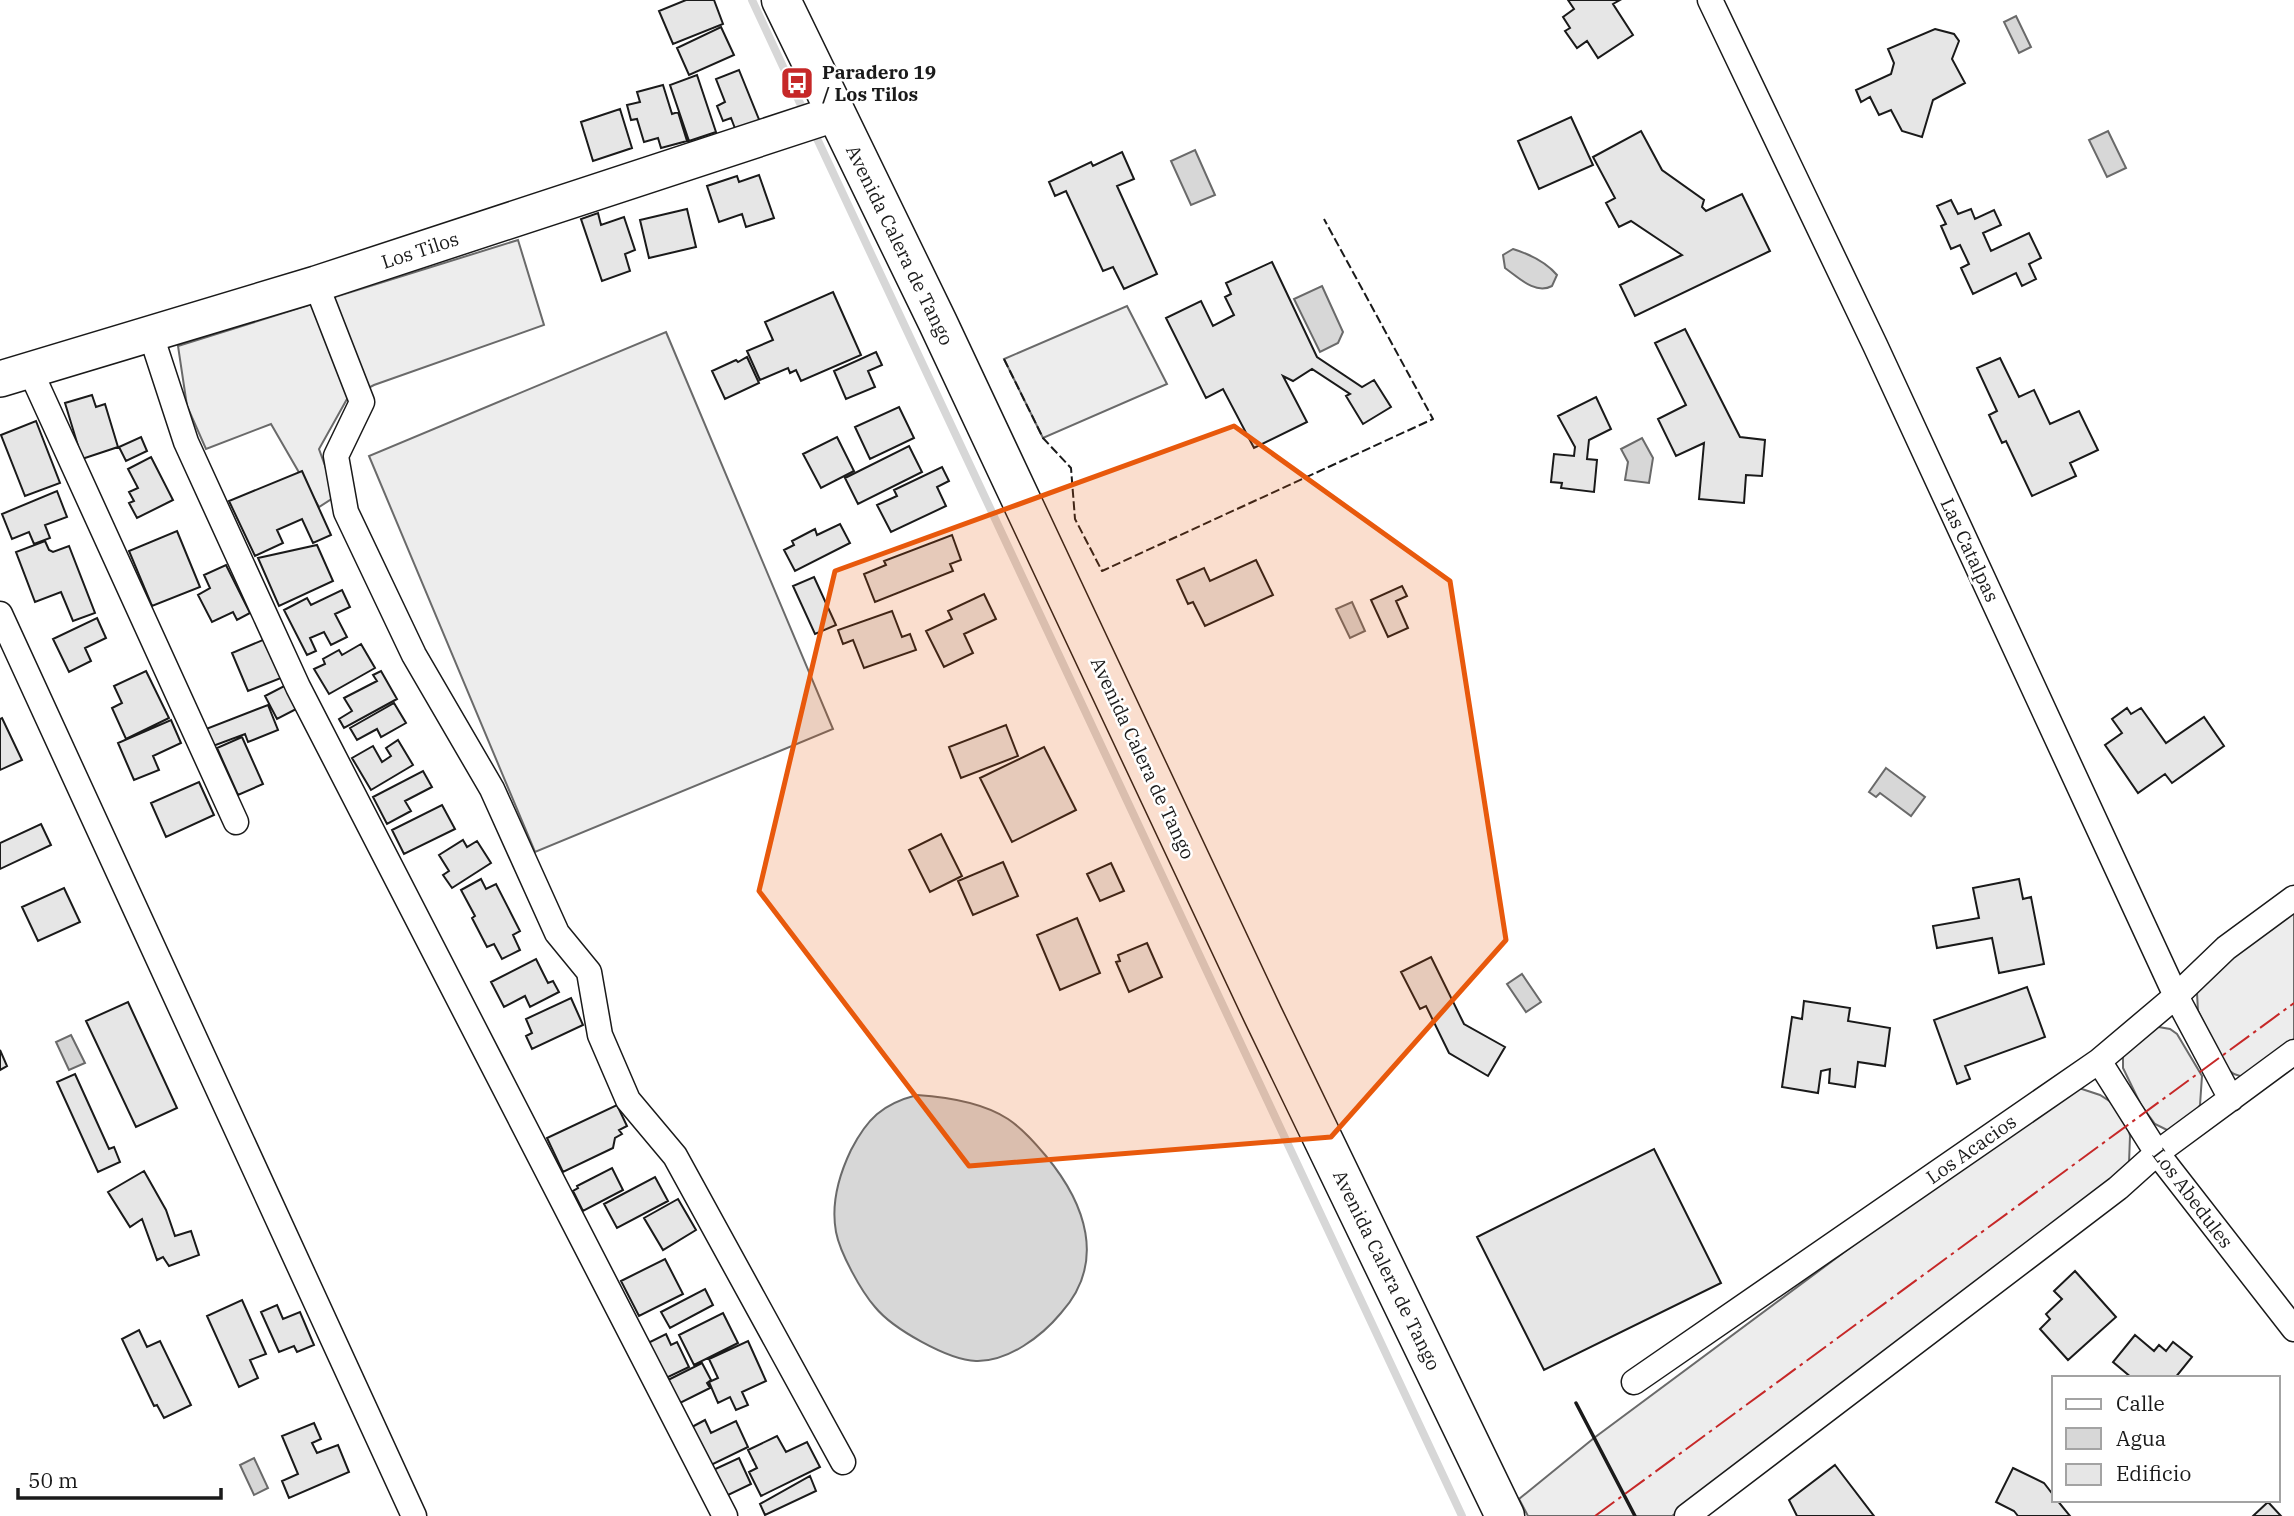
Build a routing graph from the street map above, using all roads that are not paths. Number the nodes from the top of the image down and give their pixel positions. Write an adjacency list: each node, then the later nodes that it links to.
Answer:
1 (781, 0): 3 (main road, Avenida Calera de Tango)
2 (1710, 0): 10 (street, Las Catalpas)
3 (815, 121): 4 (street, Los Tilos); 20 (main road, Avenida Calera de Tango)
4 (316, 284): 5 (street, Los Tilos); 17 (street)
5 (151, 335): 6 (street, Los Tilos); 19 (street)
6 (15, 375): 8 (street)
7 (0, 614): 18 (street)
8 (236, 822)
9 (2294, 898): 10 (street, Los Acacios)
10 (2176, 996): 12 (street, Los Acacios); 13 (street, Las Catalpas)
11 (2294, 1052): 13 (street)
12 (2099, 1061): 14 (street, Los Abedules); 16 (street, Los Acacios)
13 (2231, 1099): 14 (street)
14 (2157, 1153): 15 (street, Los Abedules); 21 (street)
15 (2294, 1329)
16 (1634, 1382)
17 (843, 1462)
18 (414, 1516)
19 (725, 1516)
20 (1505, 1516)
21 (1687, 1516)

